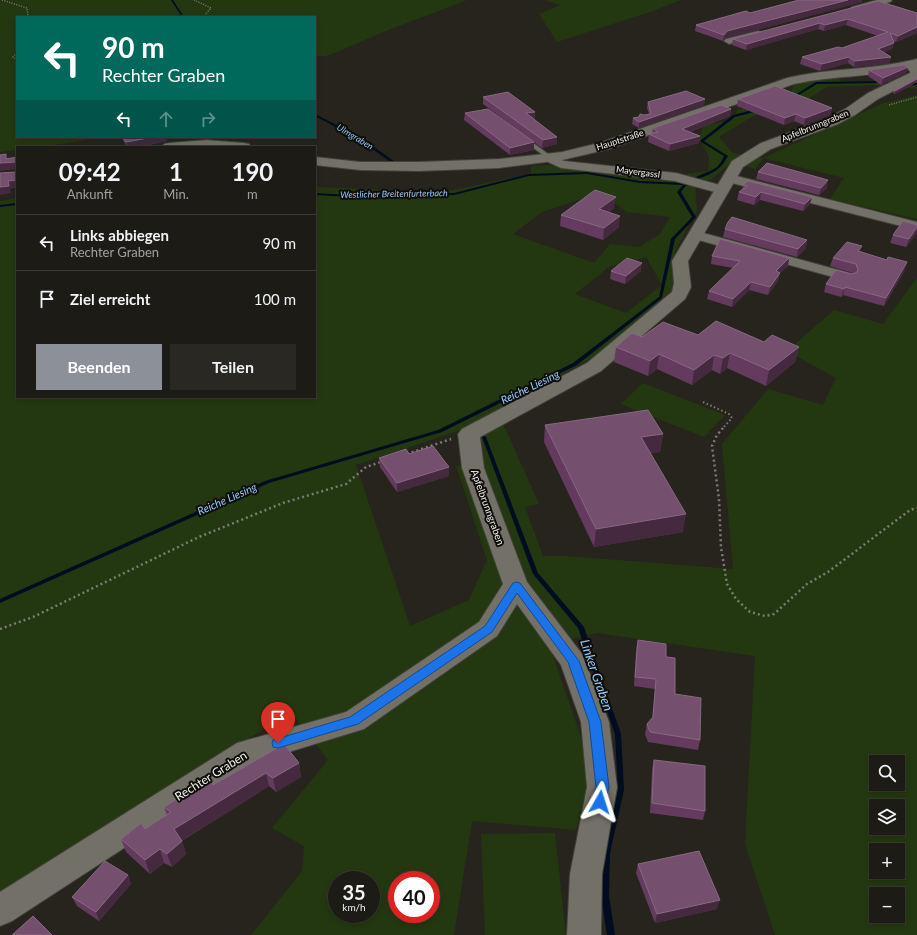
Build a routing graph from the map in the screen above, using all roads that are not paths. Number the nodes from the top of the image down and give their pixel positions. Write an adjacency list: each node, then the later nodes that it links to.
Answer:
1 (887, 0): 2 (street)
2 (842, 12)
3 (767, 32): 4 (street)
4 (729, 41)
5 (913, 64): 9 (street, Hauptstraße); 11 (street, Apfelbrunngraben)
6 (515, 132): 9 (lane)
7 (182, 146): 8 (street)
8 (232, 146)
9 (552, 159): 10 (street, Hauptstraße); 11 (street, Mayergassl)
10 (316, 161)
11 (719, 185): 12 (street); 13 (street, Apfelbrunngraben)
12 (917, 226)
13 (696, 235): 14 (street); 15 (street, Apfelbrunngraben)
14 (848, 277)
15 (516, 585): 16 (street, Rechter Graben); 17 (street)
16 (0, 910)
17 (584, 935)

